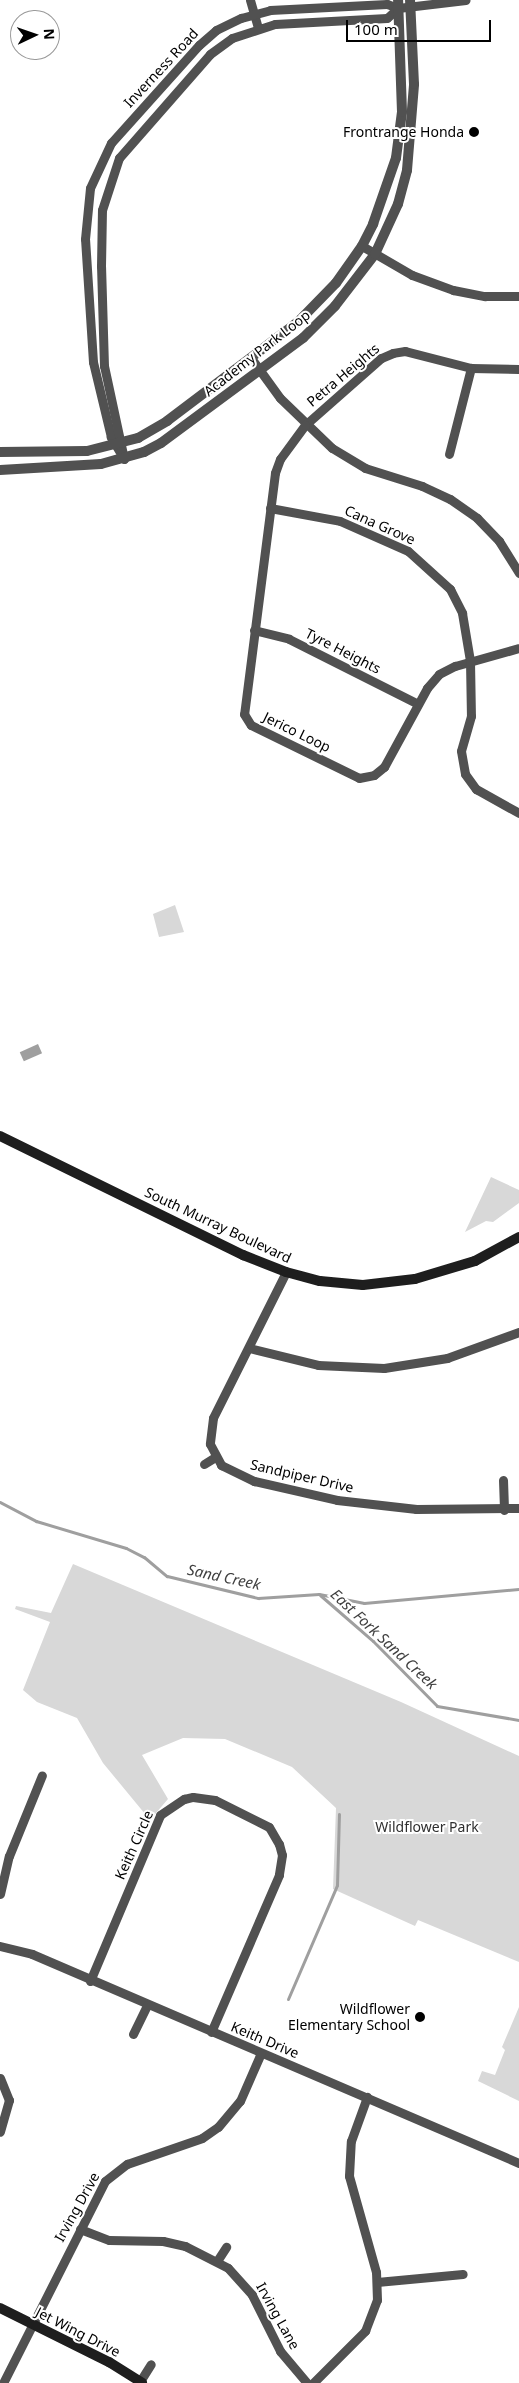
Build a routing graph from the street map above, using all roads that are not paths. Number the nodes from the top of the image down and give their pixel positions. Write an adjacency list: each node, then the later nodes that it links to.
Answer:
1 (250, 0): 5 (street)
2 (466, 0): 3 (street)
3 (410, 3): 4 (street); 8 (street, Academy Park Loop)
4 (398, 4): 5 (street, Inverness Road); 6 (street, Inverness Road); 7 (street, Academy Park Loop)
5 (254, 14): 6 (street); 15 (street, Inverness Road)
6 (258, 28): 15 (street, Inverness Road)
7 (362, 246): 8 (street); 10 (street, Academy Park Loop)
8 (375, 254): 9 (street); 13 (street, Academy Park Loop)
9 (519, 296)
10 (251, 358): 13 (street); 15 (street, Academy Park Loop)
11 (471, 368): 12 (street, Petra Heights); 14 (street, Petra Heights); 17 (street)
12 (519, 369)
13 (260, 371): 14 (street); 18 (street, Academy Park Loop)
14 (305, 425): 20 (street, Jerico Loop); 21 (street)
15 (118, 446): 16 (street, Academy Park Loop); 18 (street, Inverness Road)
16 (0, 452)
17 (448, 454)
18 (124, 459): 19 (street, Academy Park Loop)
19 (0, 470)
20 (270, 508): 22 (street, Jerico Loop); 24 (street, Cana Grove)
21 (519, 573)
22 (254, 630): 25 (street, Tyre Heights); 25 (street, Jerico Loop)
23 (519, 648): 24 (street, Jerico Loop)
24 (470, 661): 25 (street, Jerico Loop); 26 (street, Cana Grove)
25 (418, 704)
26 (519, 813)
27 (0, 1136): 29 (main road, South Murray Boulevard)
28 (518, 1239): 29 (main road, South Murray Boulevard)
29 (286, 1272): 31 (street)
30 (519, 1332): 31 (street)
31 (248, 1348): 32 (street)
32 (215, 1457): 33 (street); 36 (street, Sandpiper Drive)
33 (204, 1464)
34 (503, 1480): 36 (street)
35 (519, 1508): 36 (street, Sandpiper Drive)
36 (504, 1510)
37 (42, 1774): 38 (street)
38 (0, 1894)
39 (0, 1946): 40 (street, Keith Drive)
40 (90, 1981): 41 (street, Keith Drive); 42 (street, Keith Circle)
41 (147, 2005): 42 (street, Keith Drive); 43 (street)
42 (212, 2032): 44 (street, Keith Drive)
43 (133, 2034)
44 (261, 2053): 46 (street, Keith Drive); 49 (street, Irving Drive)
45 (0, 2078): 47 (street)
46 (366, 2097): 48 (street, Keith Drive); 53 (street)
47 (0, 2132)
48 (519, 2163)
49 (80, 2229): 51 (street, Irving Lane); 55 (street, Irving Drive)
50 (226, 2247): 51 (street)
51 (217, 2261): 59 (street, Irving Lane)
52 (463, 2274): 53 (street)
53 (377, 2282): 60 (street)
54 (0, 2308): 55 (main road, Jet Wing Drive)
55 (32, 2323): 57 (main road, Jet Wing Drive); 58 (street, Irving Drive)
56 (151, 2364): 57 (street)
57 (141, 2382)
58 (3, 2383)
59 (307, 2383)
60 (313, 2383)

